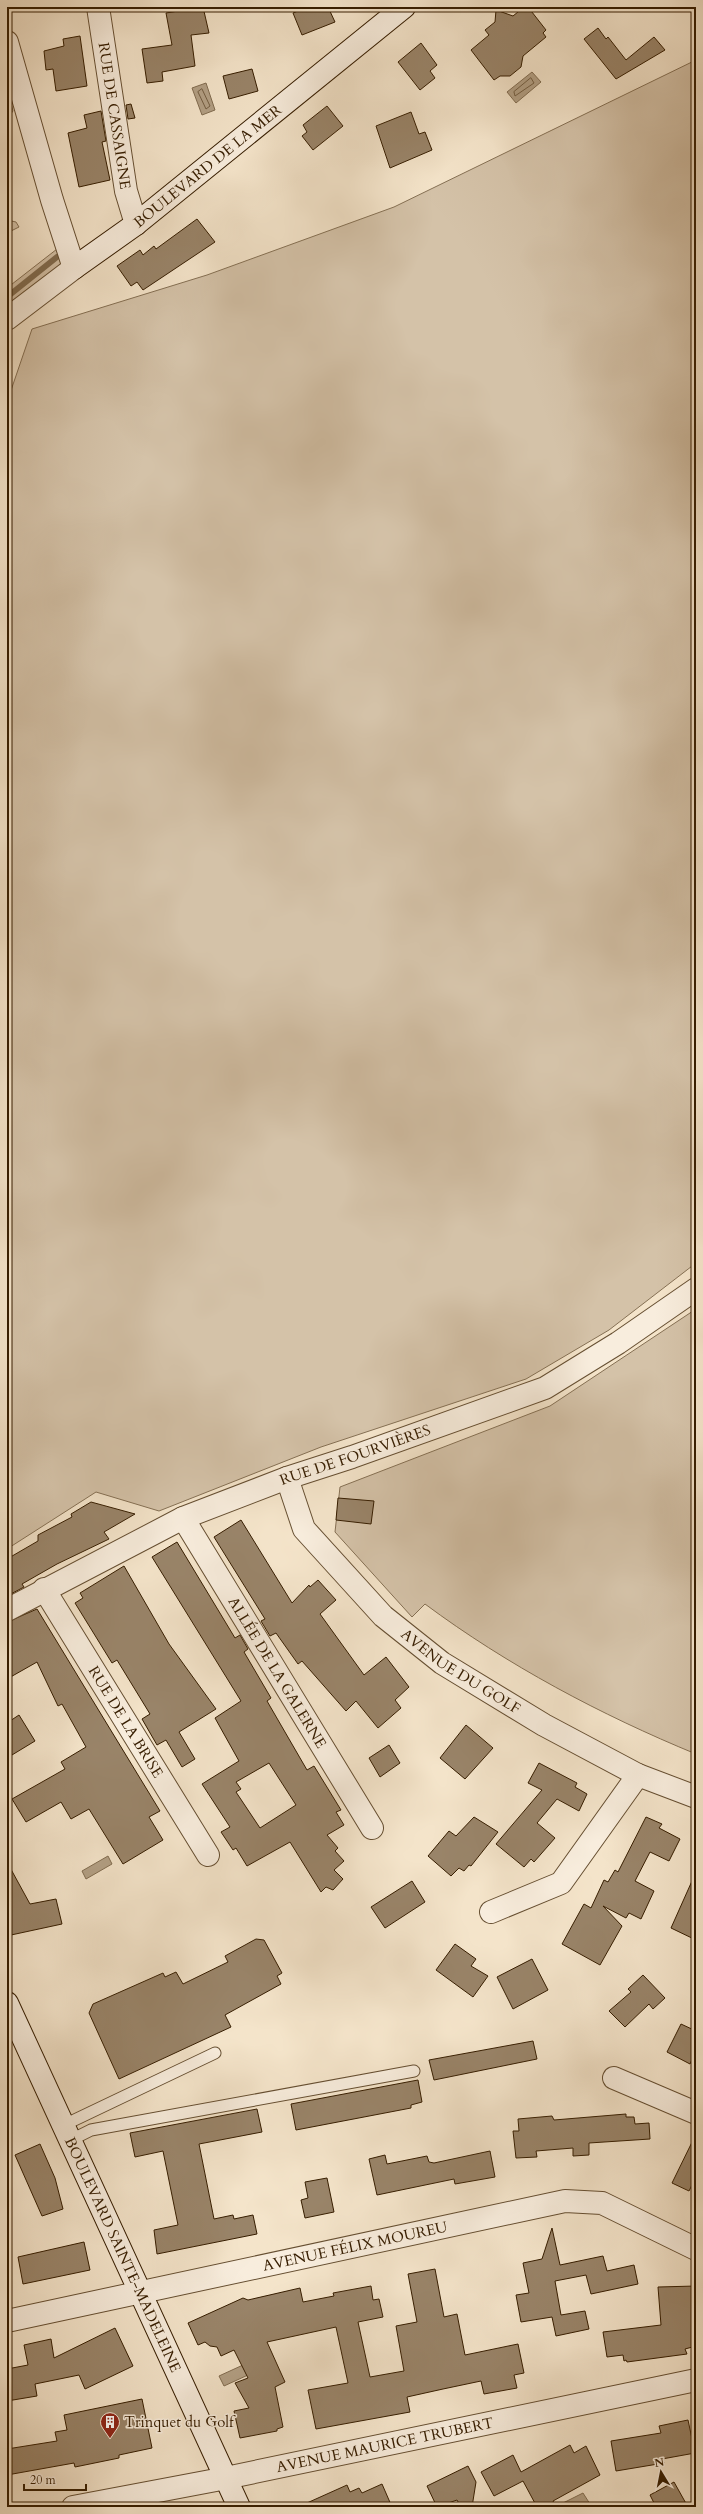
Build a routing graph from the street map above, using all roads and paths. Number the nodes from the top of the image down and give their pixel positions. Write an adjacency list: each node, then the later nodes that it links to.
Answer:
1 (98, 7): 4 (street, RUE DE CASSAIGNE)
2 (404, 7): 4 (street, BOULEVARD DE LA MER)
3 (7, 42): 5 (street)
4 (136, 224): 5 (street, BOULEVARD DE LA MER)
5 (74, 268): 6 (street, BOULEVARD DE LA MER)
6 (7, 319)
7 (696, 1288): 8 (street, RUE DE FOURVIÈRES)
8 (287, 1478): 9 (street, RUE DE FOURVIÈRES); 12 (street, AVENUE DU GOLF)
9 (182, 1518): 10 (street, RUE DE FOURVIÈRES); 14 (street, ALLÉE DE LA GALERNE)
10 (44, 1589): 11 (street, RUE DE FOURVIÈRES); 15 (street, RUE DE LA BRISE)
11 (7, 1610)
12 (638, 1775): 13 (street, AVENUE DU GOLF); 16 (street)
13 (696, 1797)
14 (372, 1828)
15 (208, 1855)
16 (491, 1912)
17 (7, 2003): 22 (street, BOULEVARD SAINTE-MADELEINE)
18 (215, 2053): 22 (lane)
19 (414, 2071): 22 (lane)
20 (614, 2078): 21 (street)
21 (696, 2113)
22 (67, 2132): 24 (street, BOULEVARD SAINTE-MADELEINE)
23 (696, 2249): 24 (street, AVENUE FÉLIX MOUREU)
24 (140, 2290): 25 (street, AVENUE FÉLIX MOUREU); 27 (street, BOULEVARD SAINTE-MADELEINE)
25 (7, 2320)
26 (696, 2380): 27 (street, AVENUE MAURICE TRUBERT)
27 (226, 2478): 28 (street, AVENUE MAURICE TRUBERT); 29 (street, BOULEVARD SAINTE-MADELEINE)
28 (73, 2507)
29 (239, 2507)

